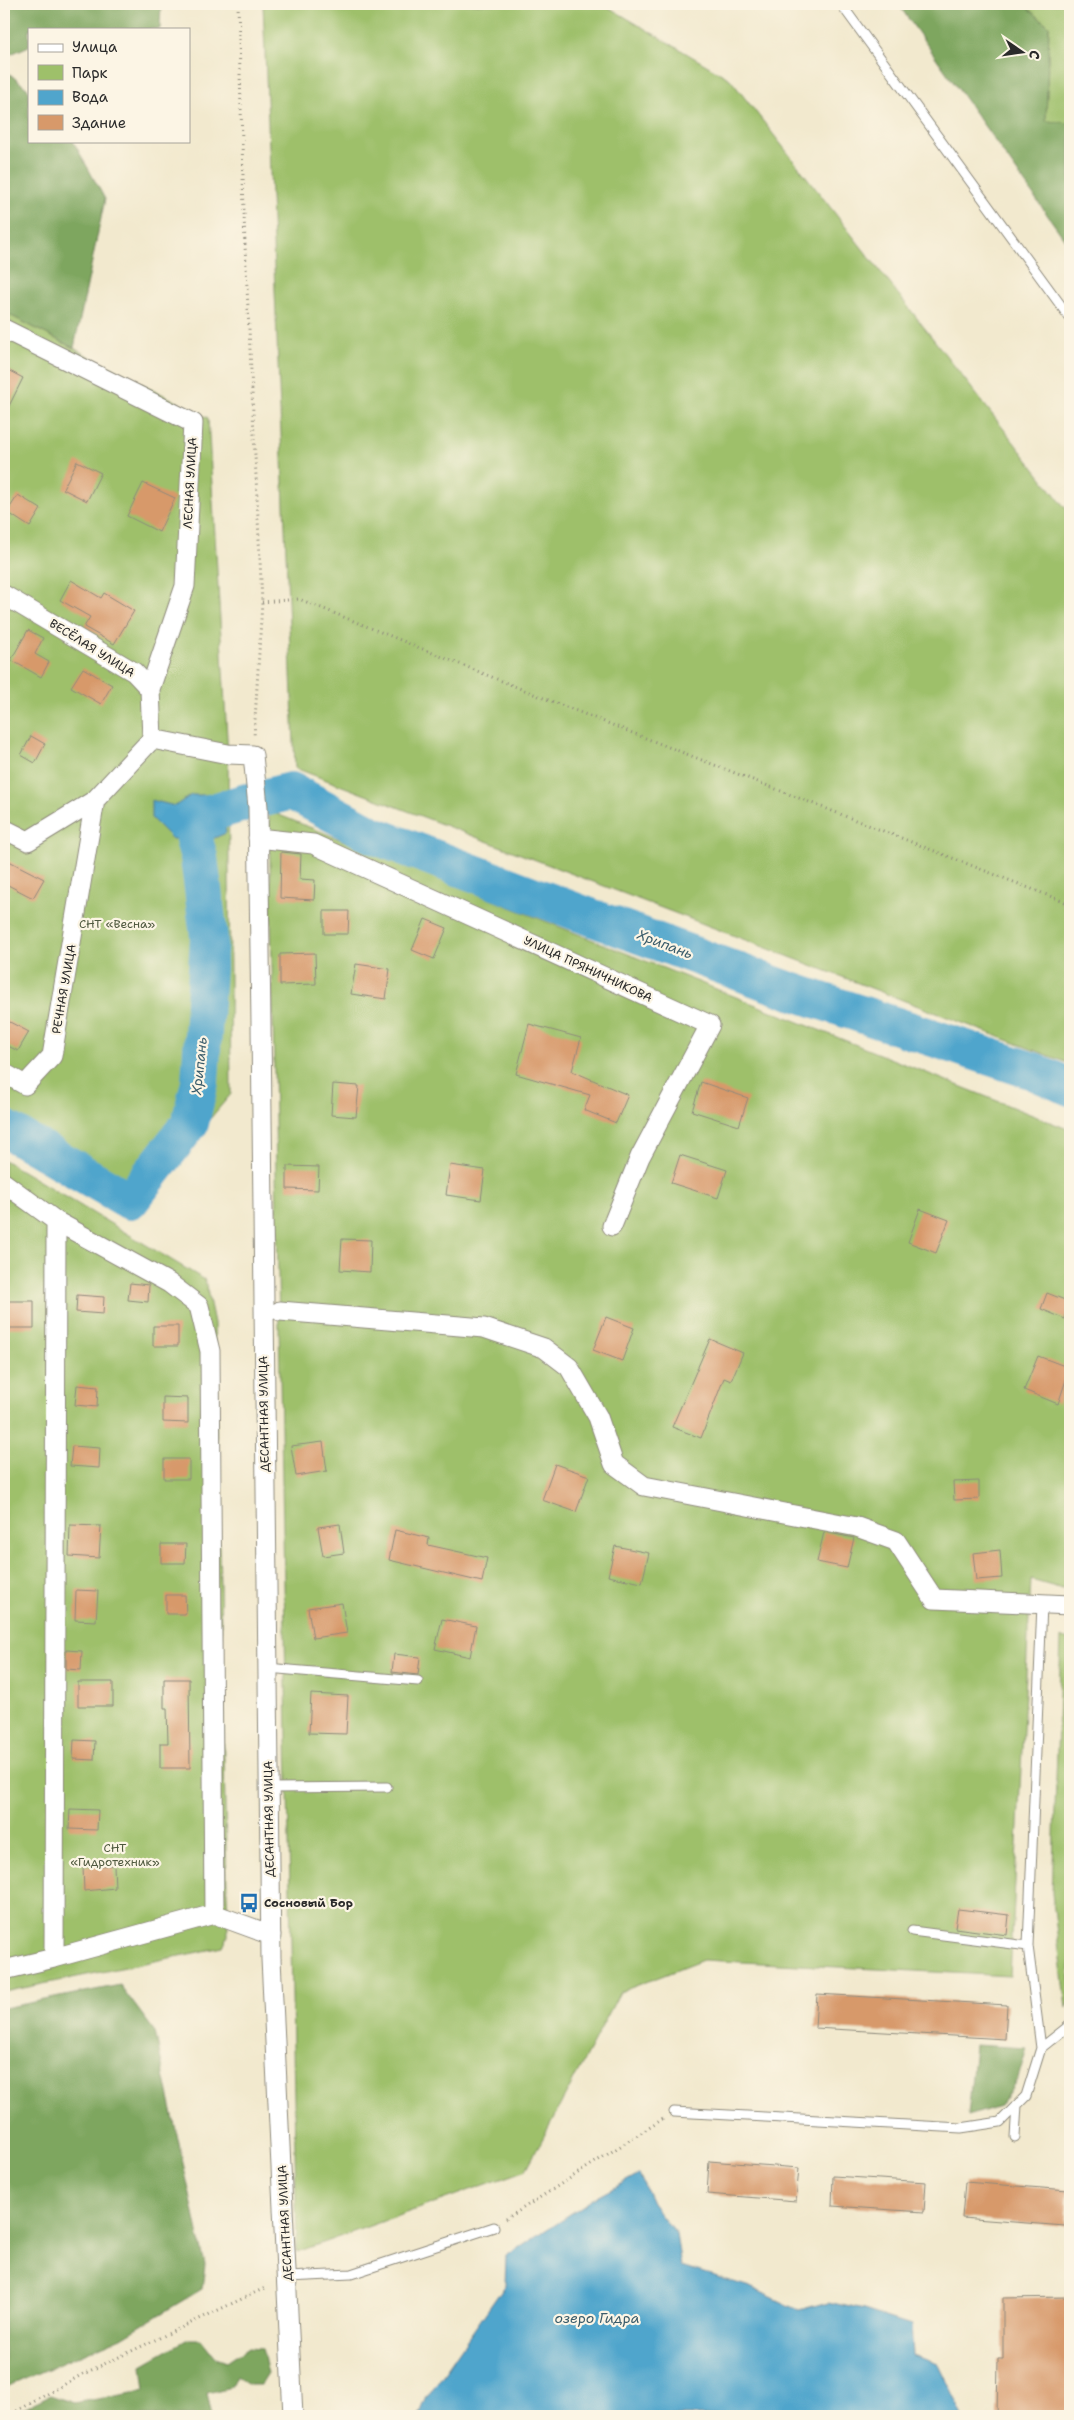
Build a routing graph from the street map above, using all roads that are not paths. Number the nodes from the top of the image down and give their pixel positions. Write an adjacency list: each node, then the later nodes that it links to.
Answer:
1 (841, 4): 2 (lane)
2 (1070, 318)
3 (4, 329): 5 (street, ЛЕСНАЯ УЛИЦА)
4 (4, 595): 5 (street, ВЕСЁЛАЯ УЛИЦА)
5 (150, 689): 6 (street)
6 (152, 739): 7 (street); 9 (street, ДЕСАНТНАЯ УЛИЦА)
7 (95, 800): 8 (street); 10 (street, РЕЧНАЯ УЛИЦА)
8 (4, 830)
9 (258, 838): 13 (street, УЛИЦА ПРЯНИЧНИКОВА); 14 (street, ДЕСАНТНАЯ УЛИЦА)
10 (4, 1073)
11 (4, 1183): 12 (street)
12 (56, 1221): 21 (street); 25 (street)
13 (612, 1226)
14 (271, 1311): 15 (street); 17 (street, ДЕСАНТНАЯ УЛИЦА)
15 (1042, 1604): 16 (street); 24 (lane)
16 (1070, 1605)
17 (267, 1668): 18 (lane); 20 (street, ДЕСАНТНАЯ УЛИЦА)
18 (418, 1682)
19 (387, 1787): 20 (lane)
20 (269, 1788): 23 (street, ДЕСАНТНАЯ УЛИЦА)
21 (214, 1914): 23 (street); 25 (street)
22 (912, 1931): 24 (lane)
23 (271, 1935): 33 (street, ДЕСАНТНАЯ УЛИЦА)
24 (1028, 1946): 28 (lane)
25 (54, 1958): 26 (street)
26 (4, 1970)
27 (1070, 2025): 28 (lane)
28 (1041, 2048): 29 (lane)
29 (1017, 2105): 30 (lane); 31 (lane)
30 (674, 2112)
31 (1015, 2137)
32 (494, 2227): 33 (lane)
33 (288, 2277): 34 (street, ДЕСАНТНАЯ УЛИЦА)
34 (293, 2416)

